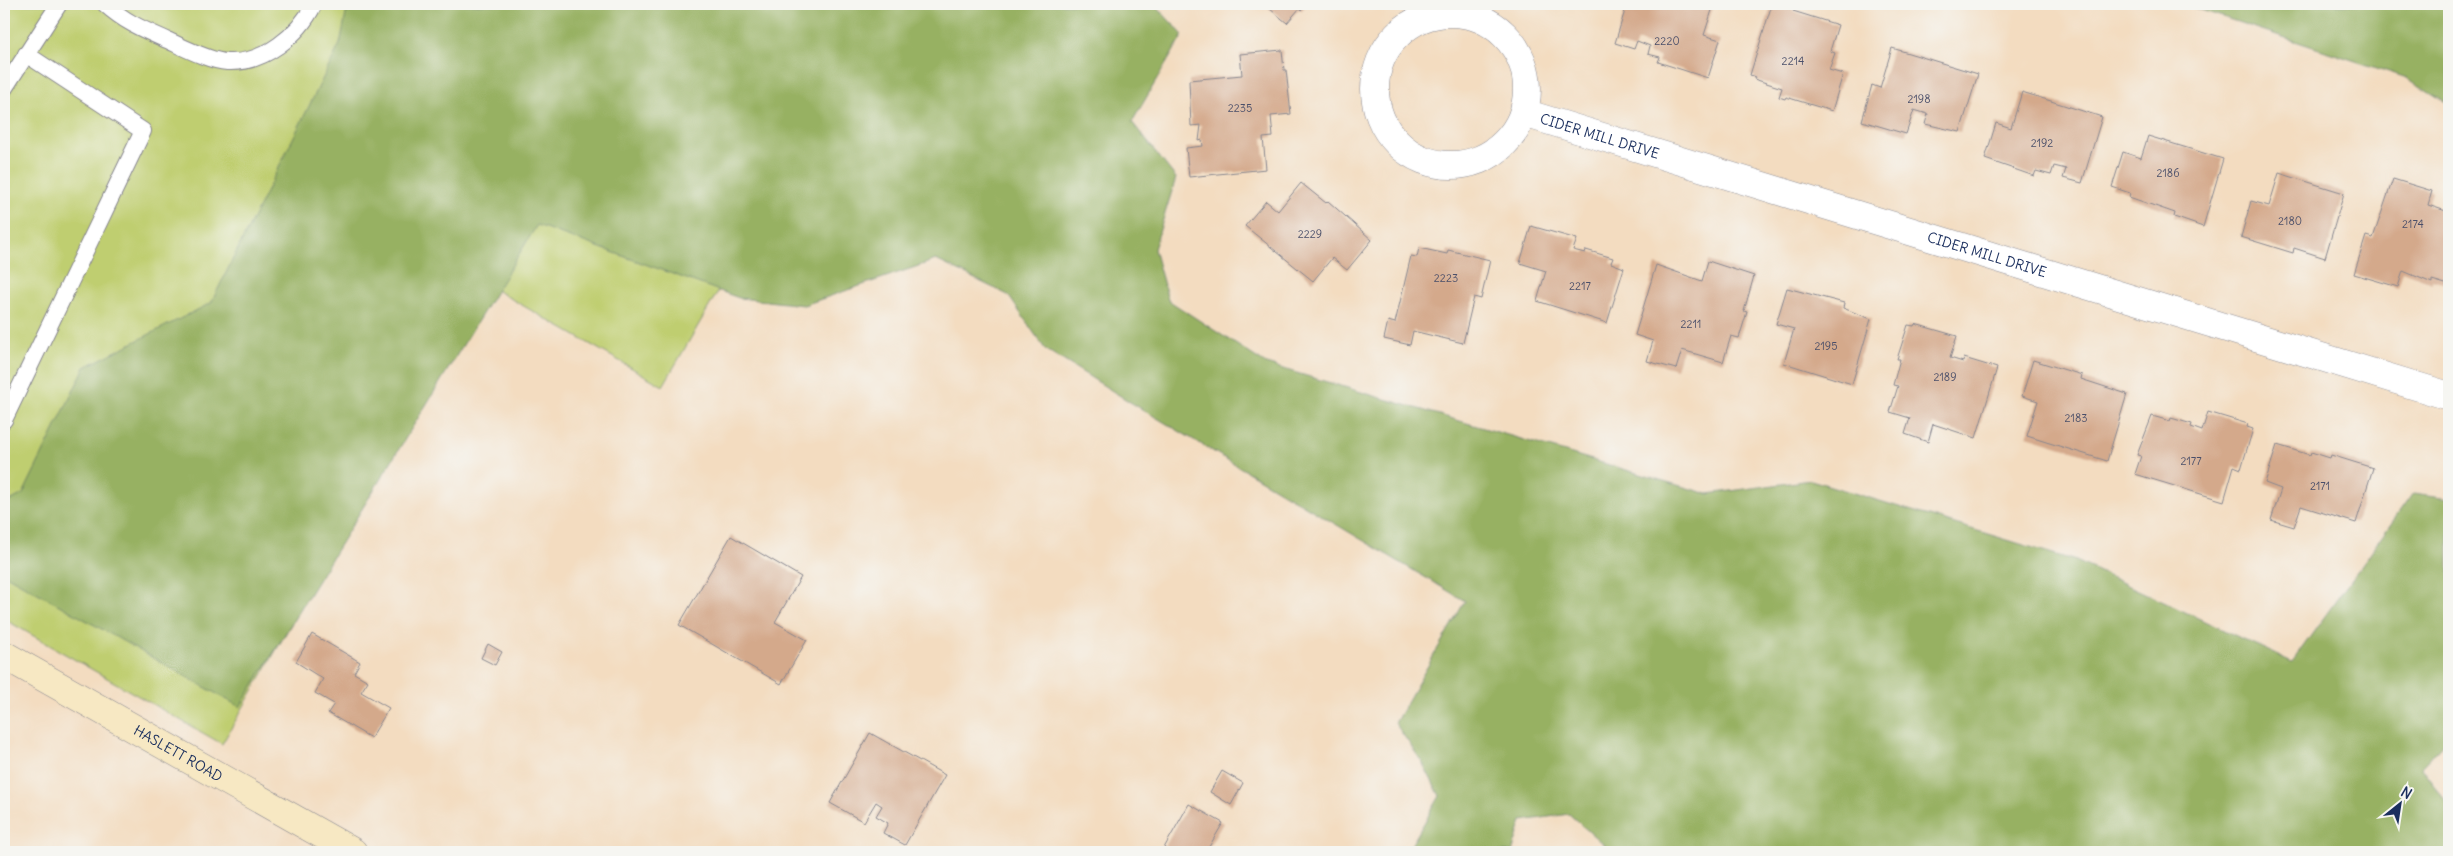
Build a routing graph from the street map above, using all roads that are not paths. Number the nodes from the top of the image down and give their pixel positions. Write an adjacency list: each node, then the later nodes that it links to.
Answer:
1 (59, 4): 4 (lane)
2 (104, 4): 3 (lane)
3 (314, 4)
4 (26, 54): 5 (lane); 8 (lane)
5 (4, 89)
6 (1524, 113): 6 (street, CIDER MILL DRIVE); 7 (street, CIDER MILL DRIVE)
7 (2449, 396)
8 (4, 420)
9 (4, 655): 10 (main road, HASLETT ROAD)
10 (353, 852)

